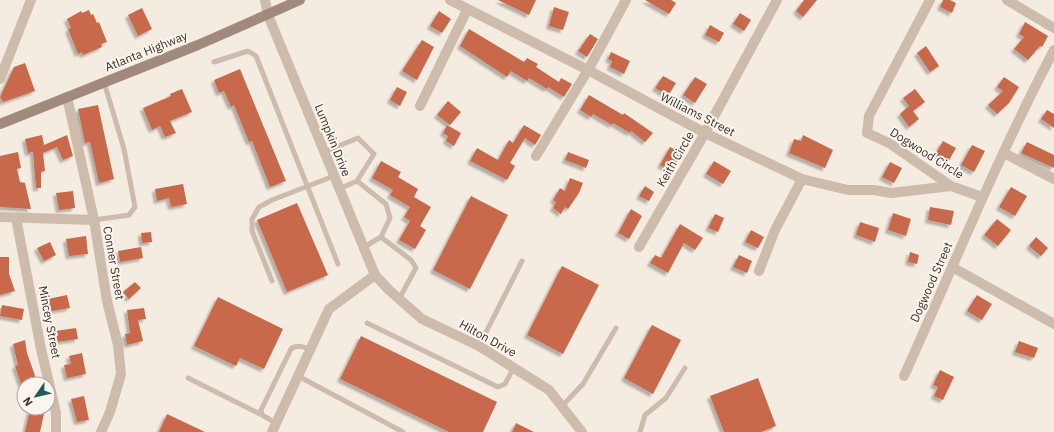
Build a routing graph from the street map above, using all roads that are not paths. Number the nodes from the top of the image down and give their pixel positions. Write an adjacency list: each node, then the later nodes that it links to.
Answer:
1 (32, 0): 15 (street)
2 (265, 0): 10 (street, Lumpkin Drive)
3 (300, 0): 10 (main road, Atlanta Highway)
4 (450, 0): 9 (street, Williams Street)
5 (626, 0): 14 (street)
6 (777, 0): 20 (street, Keith Circle)
7 (930, 0): 28 (street, Dogwood Circle)
8 (1007, 0): 11 (street)
9 (467, 10): 14 (street, Williams Street); 18 (street)
10 (268, 15): 16 (main road, Atlanta Highway); 21 (street, Lumpkin Drive)
11 (1054, 28)
12 (1054, 50): 22 (street)
13 (214, 62): 29 (lane)
14 (588, 70): 20 (street, Williams Street); 23 (street)
15 (0, 79)
16 (104, 82): 17 (main road, Atlanta Highway); 34 (lane)
17 (67, 97): 19 (main road, Atlanta Highway); 34 (street, Conner Street)
18 (420, 106)
19 (0, 124)
20 (704, 133): 25 (street, Williams Street); 37 (street, Keith Circle)
21 (324, 152): 24 (street, Lumpkin Drive); 27 (lane)
22 (1004, 153): 26 (street); 31 (street)
23 (536, 156)
24 (334, 176): 29 (lane); 30 (street, Lumpkin Drive)
25 (802, 179): 28 (street, Williams Street); 41 (street)
26 (1054, 179)
27 (357, 181): 30 (lane); 35 (lane)
28 (951, 186): 31 (street, Dogwood Circle)
29 (307, 187): 39 (lane); 43 (lane)
30 (339, 189): 36 (street, Lumpkin Drive)
31 (982, 197): 40 (street, Dogwood Street)
32 (0, 217): 33 (street)
33 (16, 218): 34 (street); 58 (street, Mincey Street)
34 (94, 220): 59 (street, Conner Street)
35 (381, 237): 36 (lane); 44 (lane)
36 (364, 246): 42 (street, Lumpkin Drive)
37 (639, 247)
38 (522, 261): 48 (lane)
39 (338, 264)
40 (952, 267): 46 (street); 53 (street, Dogwood Street)
41 (759, 271)
42 (375, 275): 44 (street, Hilton Drive); 49 (street)
43 (272, 281)
44 (399, 299): 48 (street, Hilton Drive)
45 (367, 323): 50 (lane)
46 (1054, 324)
47 (616, 328): 55 (lane)
48 (478, 346): 50 (street, Hilton Drive)
49 (310, 349): 52 (street); 56 (lane)
50 (514, 367): 55 (street, Hilton Drive)
51 (685, 368): 62 (lane)
52 (298, 376): 57 (street); 60 (lane)
53 (904, 376)
54 (188, 378): 56 (lane)
55 (562, 406): 61 (street, Hilton Drive)
56 (262, 415): 57 (lane)
57 (274, 428)
58 (56, 432)
59 (101, 432)
60 (402, 432)
61 (582, 432)
62 (640, 432)

